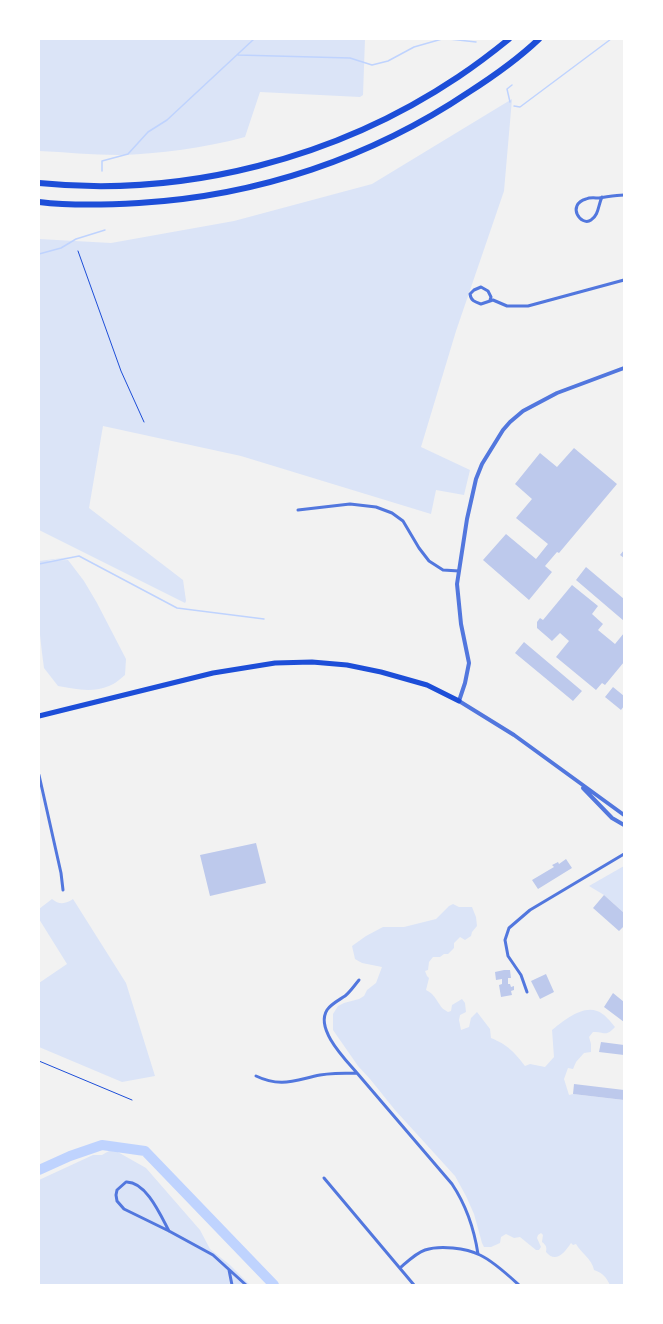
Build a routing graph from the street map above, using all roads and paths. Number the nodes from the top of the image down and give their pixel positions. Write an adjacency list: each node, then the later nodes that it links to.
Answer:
1 (509, 39): 3 (highway)
2 (539, 39): 6 (highway)
3 (39, 183)
4 (624, 194): 5 (street)
5 (602, 197): 5 (street)
6 (39, 202)
7 (78, 251): 11 (path)
8 (624, 280): 9 (street)
9 (490, 300): 9 (street)
10 (624, 368): 13 (street)
11 (144, 422)
12 (298, 510): 13 (street)
13 (459, 571): 14 (street)
14 (459, 701): 15 (main road); 17 (street)
15 (39, 716)
16 (39, 776): 21 (street)
17 (577, 782): 18 (street); 19 (street)
18 (624, 814)
19 (624, 825)
20 (624, 854): 23 (street)
21 (63, 890)
22 (359, 980): 25 (street)
23 (527, 992)
24 (39, 1061): 27 (path)
25 (357, 1073): 26 (street); 30 (street)
26 (256, 1076)
27 (132, 1100)
28 (324, 1178): 32 (street)
29 (169, 1230): 29 (street); 31 (street)
30 (478, 1254): 32 (street); 36 (street)
31 (229, 1268): 33 (street); 34 (street)
32 (400, 1268): 35 (street)
33 (232, 1285)
34 (246, 1285)
35 (414, 1285)
36 (519, 1285)

